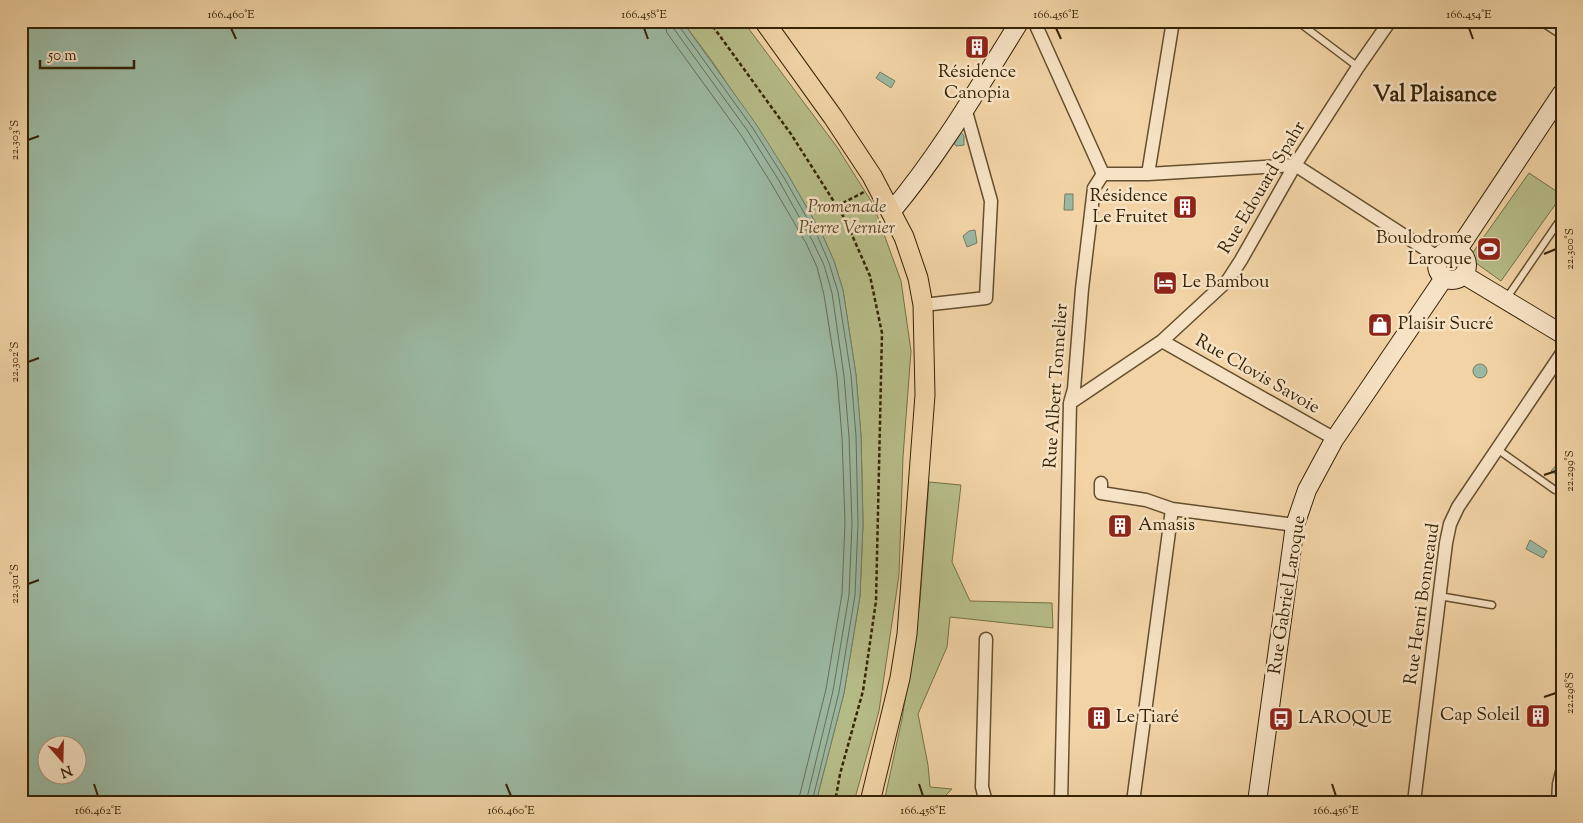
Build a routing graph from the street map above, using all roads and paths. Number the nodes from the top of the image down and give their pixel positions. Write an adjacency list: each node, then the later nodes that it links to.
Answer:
1 (709, 21): 17 (path)
2 (764, 21): 18 (main road)
3 (1020, 21): 12 (street)
4 (1034, 21): 14 (street)
5 (1173, 21): 15 (street)
6 (1297, 21): 10 (lane)
7 (1390, 21): 10 (street, Rue Edouard Spahr)
8 (1545, 21): 9 (street)
9 (1562, 32)
10 (1358, 67): 13 (street, Rue Edouard Spahr)
11 (1562, 93): 20 (street)
12 (965, 108): 18 (street); 25 (street)
13 (1295, 165): 15 (street); 21 (street); 27 (street, Rue Edouard Spahr)
14 (1103, 174): 15 (street); 29 (street, Rue Albert Tonnelier)
15 (1148, 174)
16 (870, 190): 17 (path)
17 (837, 206): 40 (path)
18 (892, 212): 25 (main road)
19 (1562, 218): 24 (lane)
20 (1457, 250): 21 (street); 22 (street)
21 (1439, 258): 23 (street)
22 (1464, 275): 23 (street); 24 (street)
23 (1444, 278): 30 (street, Rue Gabriel Laroque)
24 (1505, 301): 26 (street)
25 (923, 305): 41 (main road)
26 (1562, 334)
27 (1162, 340): 29 (street, Rue Edouard Spahr); 30 (street, Rue Clovis Savoie)
28 (1562, 353): 31 (street, Rue Henri Bonneaud)
29 (1070, 403): 43 (street, Rue Albert Tonnelier)
30 (1334, 440): 35 (street, Rue Gabriel Laroque)
31 (1496, 448): 33 (lane); 36 (street, Rue Henri Bonneaud)
32 (1101, 483): 34 (street)
33 (1555, 490)
34 (1172, 509): 35 (street); 44 (street)
35 (1295, 525): 45 (street, Rue Gabriel Laroque)
36 (1439, 596): 37 (lane); 46 (street, Rue Henri Bonneaud)
37 (1492, 605)
38 (986, 639): 42 (street)
39 (1562, 772): 47 (street)
40 (835, 802)
41 (870, 802)
42 (986, 802)
43 (1061, 802)
44 (1133, 802)
45 (1258, 802)
46 (1414, 802)
47 (1558, 802)

